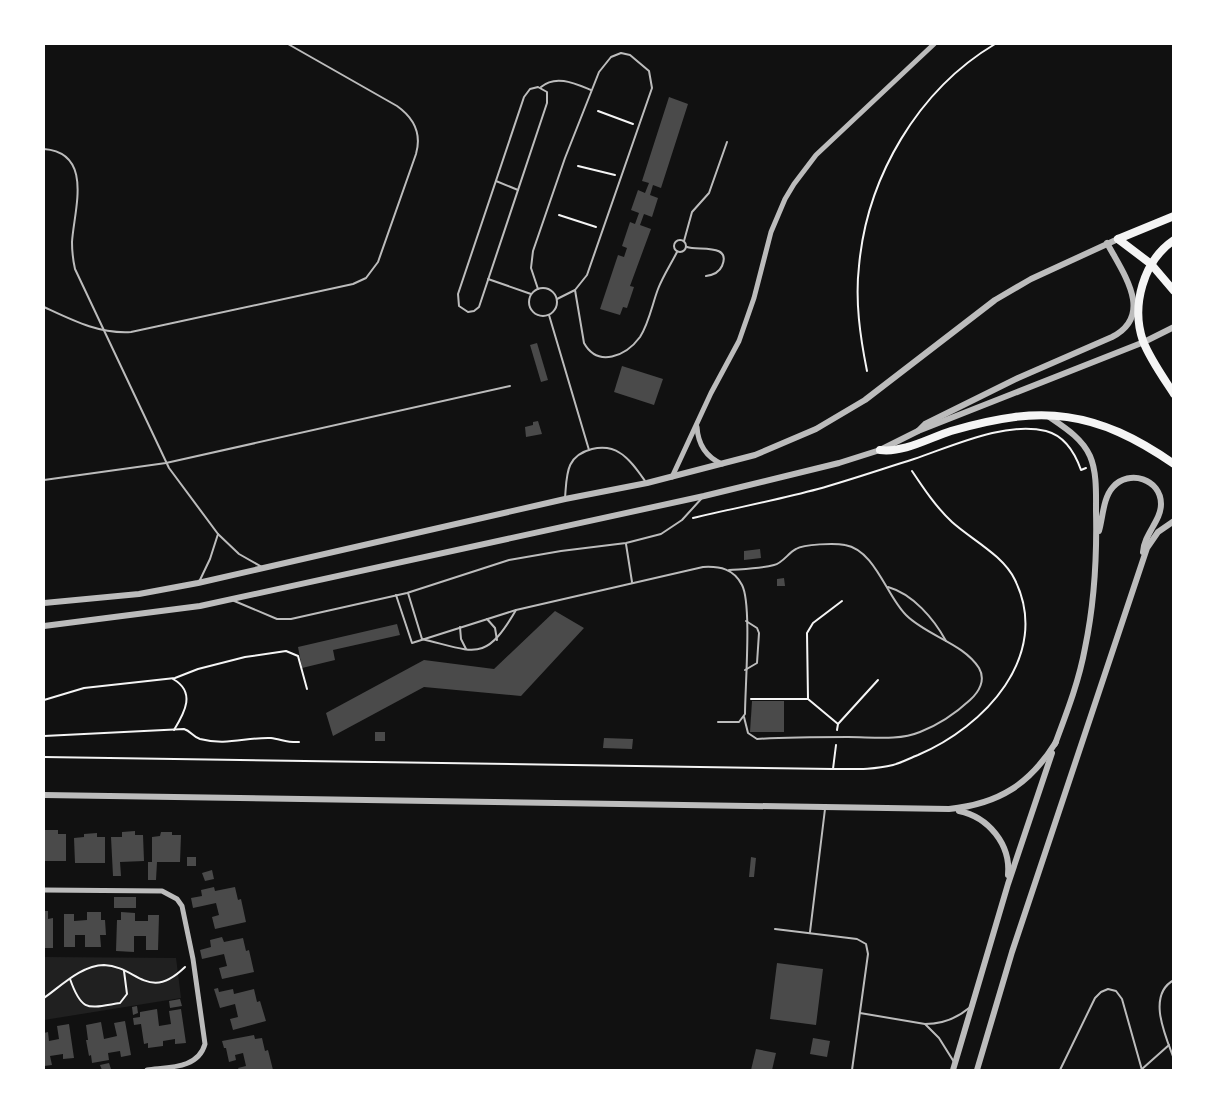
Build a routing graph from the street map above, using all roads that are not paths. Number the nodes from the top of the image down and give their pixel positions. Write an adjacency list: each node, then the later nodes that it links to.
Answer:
1 (288, 44): 27 (lane)
2 (934, 44): 32 (street)
3 (542, 87): 4 (lane); 7 (lane); 8 (lane)
4 (591, 90): 19 (lane); 20 (lane)
5 (727, 142): 12 (lane)
6 (44, 150): 27 (lane)
7 (495, 181): 8 (lane); 18 (lane)
8 (518, 190): 18 (lane)
9 (1173, 216): 10 (main road)
10 (1118, 239): 13 (street); 16 (main road)
11 (1173, 240): 16 (main road)
12 (684, 241): 14 (lane); 15 (lane)
13 (1107, 243): 33 (street); 38 (street)
14 (687, 247): 15 (lane); 17 (lane)
15 (677, 252): 20 (lane)
16 (1152, 264): 21 (main road); 28 (main road)
17 (706, 276)
18 (488, 279): 22 (lane)
19 (538, 289): 22 (lane); 23 (lane)
20 (575, 290): 23 (lane)
21 (1173, 291)
22 (531, 294): 25 (lane)
23 (557, 299): 25 (lane)
24 (44, 307): 27 (lane)
25 (549, 315): 34 (lane)
26 (1173, 327): 28 (street)
27 (105, 331): 36 (lane)
28 (1144, 342): 30 (main road); 33 (street)
29 (510, 386): 36 (lane)
30 (1173, 394)
31 (1047, 415): 35 (main road); 37 (main road); 46 (street)
32 (696, 425): 38 (street); 39 (street)
33 (918, 432): 35 (street)
34 (589, 450): 41 (lane); 43 (lane)
35 (880, 450): 42 (street)
36 (166, 463): 40 (lane); 45 (lane)
37 (1173, 464)
38 (724, 465): 39 (street)
39 (672, 477): 41 (street)
40 (44, 480)
41 (647, 483): 43 (street)
42 (704, 496): 47 (lane); 56 (street)
43 (565, 499): 49 (street)
44 (1173, 521): 48 (street)
45 (218, 534): 49 (lane); 52 (lane)
46 (1096, 537): 48 (street); 70 (street)
47 (626, 543): 51 (lane); 54 (lane)
48 (1144, 558): 88 (street)
49 (265, 568): 52 (street)
50 (729, 570): 51 (lane); 53 (lane); 60 (lane)
51 (632, 582): 58 (lane)
52 (198, 584): 57 (street)
53 (888, 587): 65 (lane); 65 (lane)
54 (407, 592): 55 (lane); 63 (lane)
55 (396, 595): 56 (lane); 63 (lane)
56 (230, 599): 61 (street)
57 (44, 603)
58 (516, 610): 59 (lane); 64 (lane)
59 (488, 619): 62 (lane); 64 (lane)
60 (746, 621): 67 (lane); 67 (lane)
61 (44, 626)
62 (460, 627): 63 (lane); 66 (lane)
63 (422, 639): 66 (lane)
64 (497, 640): 66 (lane)
65 (946, 641): 68 (lane)
66 (466, 649)
67 (746, 670): 68 (lane)
68 (744, 717): 69 (lane)
69 (718, 722)
70 (1056, 742): 73 (street); 74 (street)
71 (44, 795): 72 (street)
72 (825, 807): 73 (street); 77 (lane)
73 (949, 809): 74 (street)
74 (1008, 884): 79 (street)
75 (44, 890): 86 (street)
76 (775, 929): 77 (lane)
77 (810, 933): 80 (lane)
78 (1173, 980): 82 (lane)
79 (971, 1006): 81 (lane); 84 (street)
80 (860, 1013): 81 (lane); 87 (lane)
81 (925, 1024): 84 (lane)
82 (1169, 1045): 83 (lane); 85 (lane)
83 (1173, 1059)
84 (954, 1067)
85 (1142, 1070): 89 (lane)
86 (147, 1071)
87 (852, 1071)
88 (977, 1071)
89 (1060, 1071)

